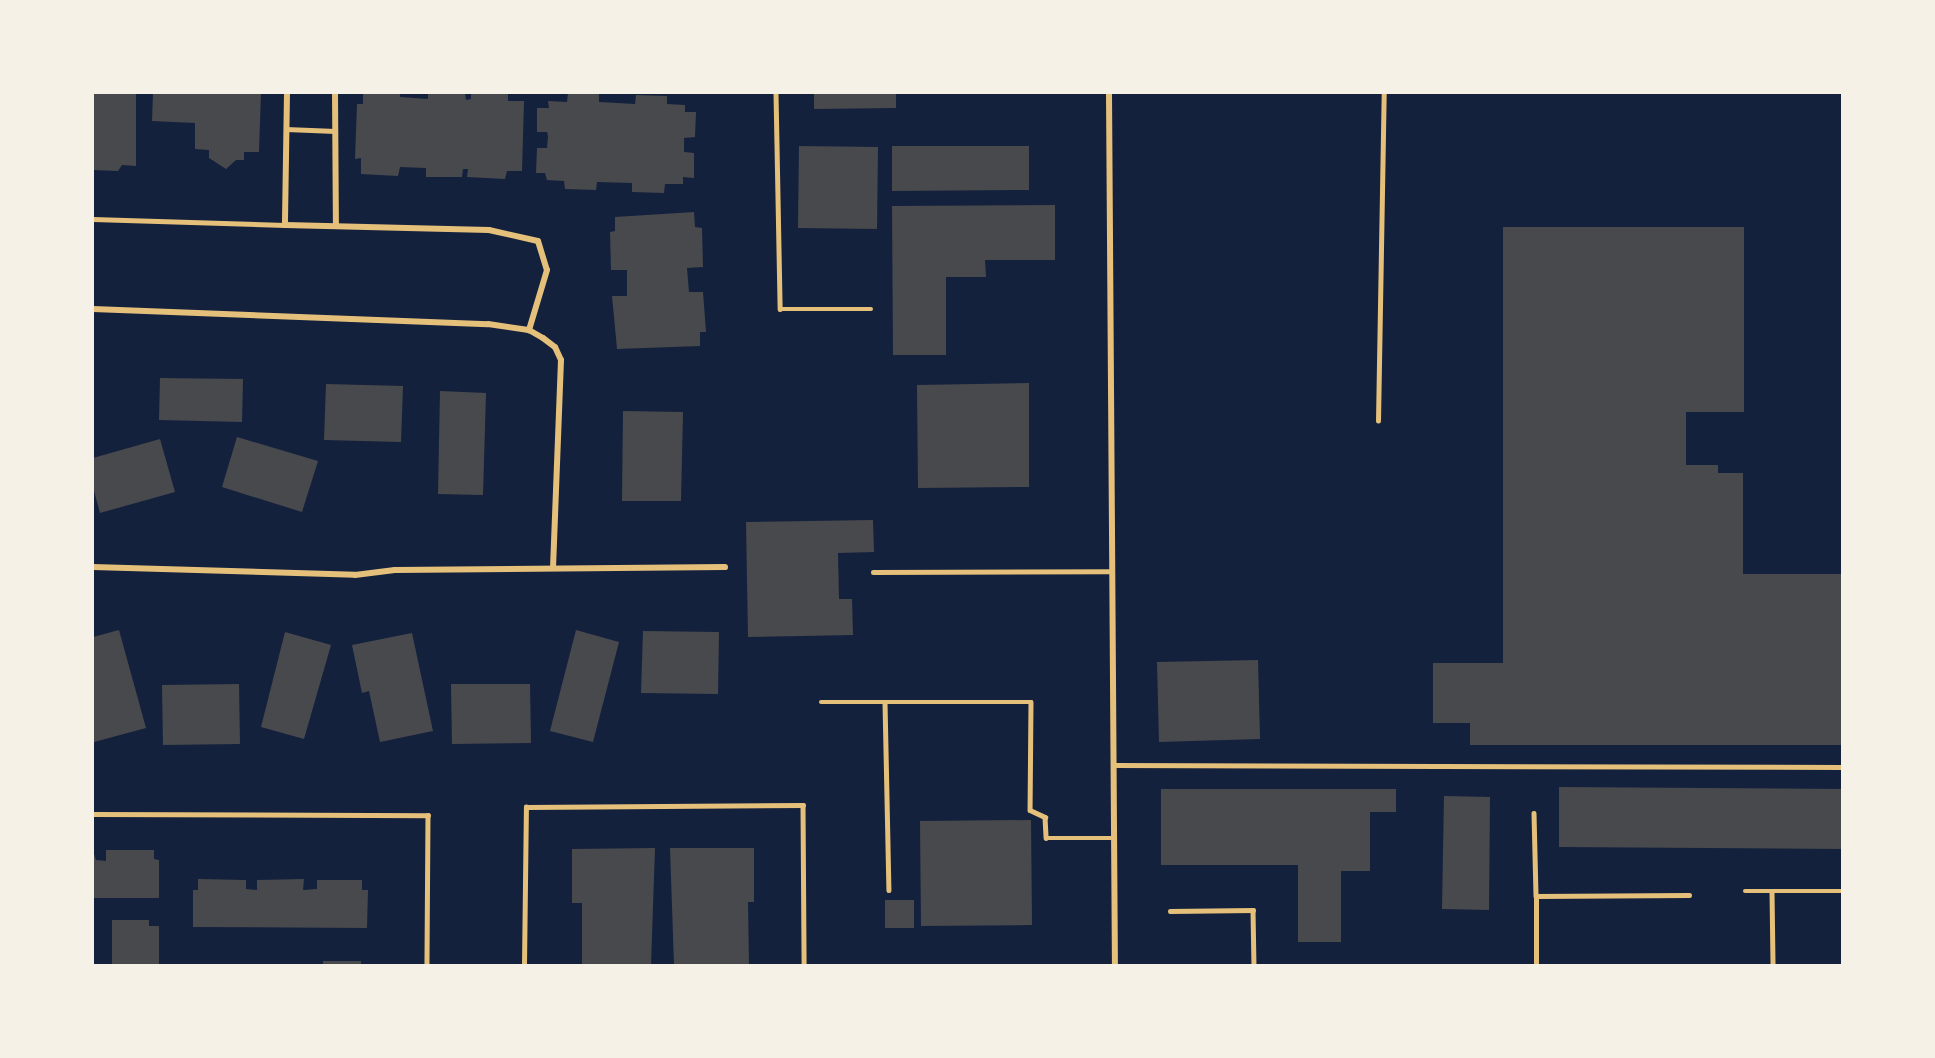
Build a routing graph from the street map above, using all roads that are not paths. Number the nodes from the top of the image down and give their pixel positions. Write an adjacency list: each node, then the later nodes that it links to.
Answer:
1 (286, 93): 6 (street)
2 (335, 93): 7 (street)
3 (776, 93): 12 (lane)
4 (1109, 93): 18 (street)
5 (1384, 93): 14 (lane)
6 (286, 129): 7 (lane); 9 (street)
7 (335, 131): 10 (street)
8 (93, 219): 9 (lane)
9 (285, 225): 10 (street)
10 (336, 226): 13 (street)
11 (93, 309): 13 (street)
12 (871, 309)
13 (529, 330): 17 (street)
14 (1377, 421)
15 (93, 567): 17 (street)
16 (725, 567): 17 (street)
17 (553, 568)
18 (1113, 571): 19 (lane); 22 (street)
19 (873, 572)
20 (821, 702): 21 (lane)
21 (885, 702): 26 (lane); 27 (lane)
22 (1114, 765): 23 (lane); 26 (street)
23 (1842, 767)
24 (1534, 813): 32 (lane)
25 (93, 814): 34 (lane)
26 (1114, 838): 37 (street)
27 (888, 890)
28 (1745, 891): 29 (lane)
29 (1772, 891): 30 (lane); 40 (lane)
30 (1842, 891)
31 (1689, 895): 32 (lane)
32 (1536, 896): 39 (lane)
33 (1170, 911): 38 (lane)
34 (428, 965)
35 (524, 965): 36 (lane)
36 (804, 965)
37 (1115, 965)
38 (1254, 965)
39 (1536, 965)
40 (1773, 965)

